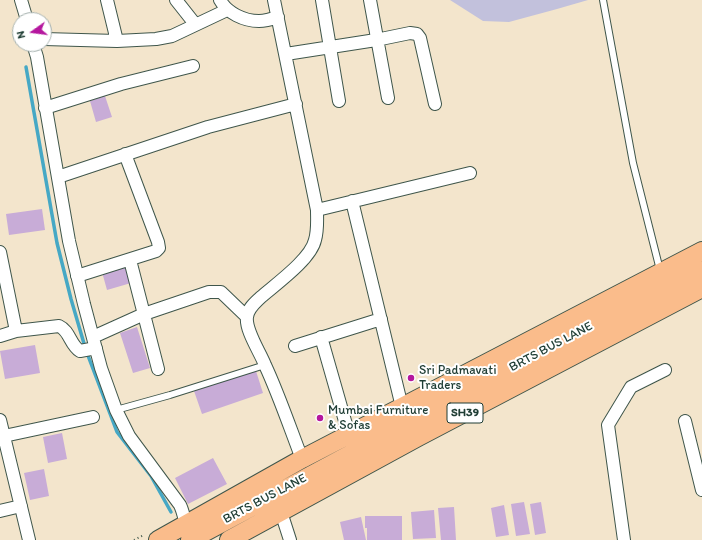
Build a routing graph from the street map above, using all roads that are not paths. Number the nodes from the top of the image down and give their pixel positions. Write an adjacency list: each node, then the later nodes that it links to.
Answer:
1 (22, 0): 9 (street)
2 (107, 0): 14 (street)
3 (176, 0): 11 (street)
4 (274, 0): 10 (street)
5 (322, 0): 15 (street)
6 (370, 0): 13 (street)
7 (604, 0): 33 (lane)
8 (224, 5): 10 (street); 11 (street)
9 (25, 12)
10 (278, 17): 17 (street)
11 (194, 24): 14 (street)
12 (52, 39): 14 (street)
13 (376, 40): 15 (street); 19 (street); 22 (street)
14 (117, 41)
15 (330, 47): 17 (street); 20 (street)
16 (34, 52): 23 (street)
17 (286, 54): 21 (street)
18 (193, 66): 23 (street)
19 (388, 98)
20 (339, 100)
21 (296, 104): 24 (street); 28 (street)
22 (435, 104)
23 (45, 108): 26 (street)
24 (125, 154): 26 (street); 31 (street)
25 (470, 173): 27 (street)
26 (58, 177): 34 (street)
27 (352, 201): 28 (street); 38 (street)
28 (317, 210): 37 (street)
29 (702, 251): 33 (main road, SH39)
30 (0, 253): 39 (street)
31 (130, 260): 34 (street); 36 (street)
32 (702, 270): 59 (main road, BRTS BUS LANE)
33 (660, 272): 47 (main road, SH39)
34 (77, 276): 42 (street)
35 (702, 288): 58 (main road, SH39)
36 (144, 314): 37 (street); 42 (street); 45 (street)
37 (247, 317): 44 (street)
38 (381, 319): 41 (street); 47 (street)
39 (16, 331): 40 (street); 42 (street)
40 (0, 336)
41 (321, 338): 43 (street); 52 (street)
42 (90, 346): 48 (street)
43 (295, 346)
44 (265, 365): 48 (lane); 54 (street)
45 (158, 369)
46 (665, 370): 64 (street)
47 (402, 407): 52 (main road, SH39)
48 (116, 410): 59 (street)
49 (93, 417): 53 (street)
50 (0, 420): 53 (street)
51 (685, 421): 55 (street)
52 (349, 434): 54 (main road, SH39)
53 (4, 436): 56 (street)
54 (302, 459): 59 (main road, SH39)
55 (702, 490)
56 (21, 506): 57 (street); 60 (street)
57 (0, 510)
58 (281, 512): 62 (main road, SH39); 63 (street)
59 (192, 536): 61 (main road, SH39)
60 (29, 540)
61 (158, 540)
62 (229, 540)
63 (290, 540)
64 (624, 540)

